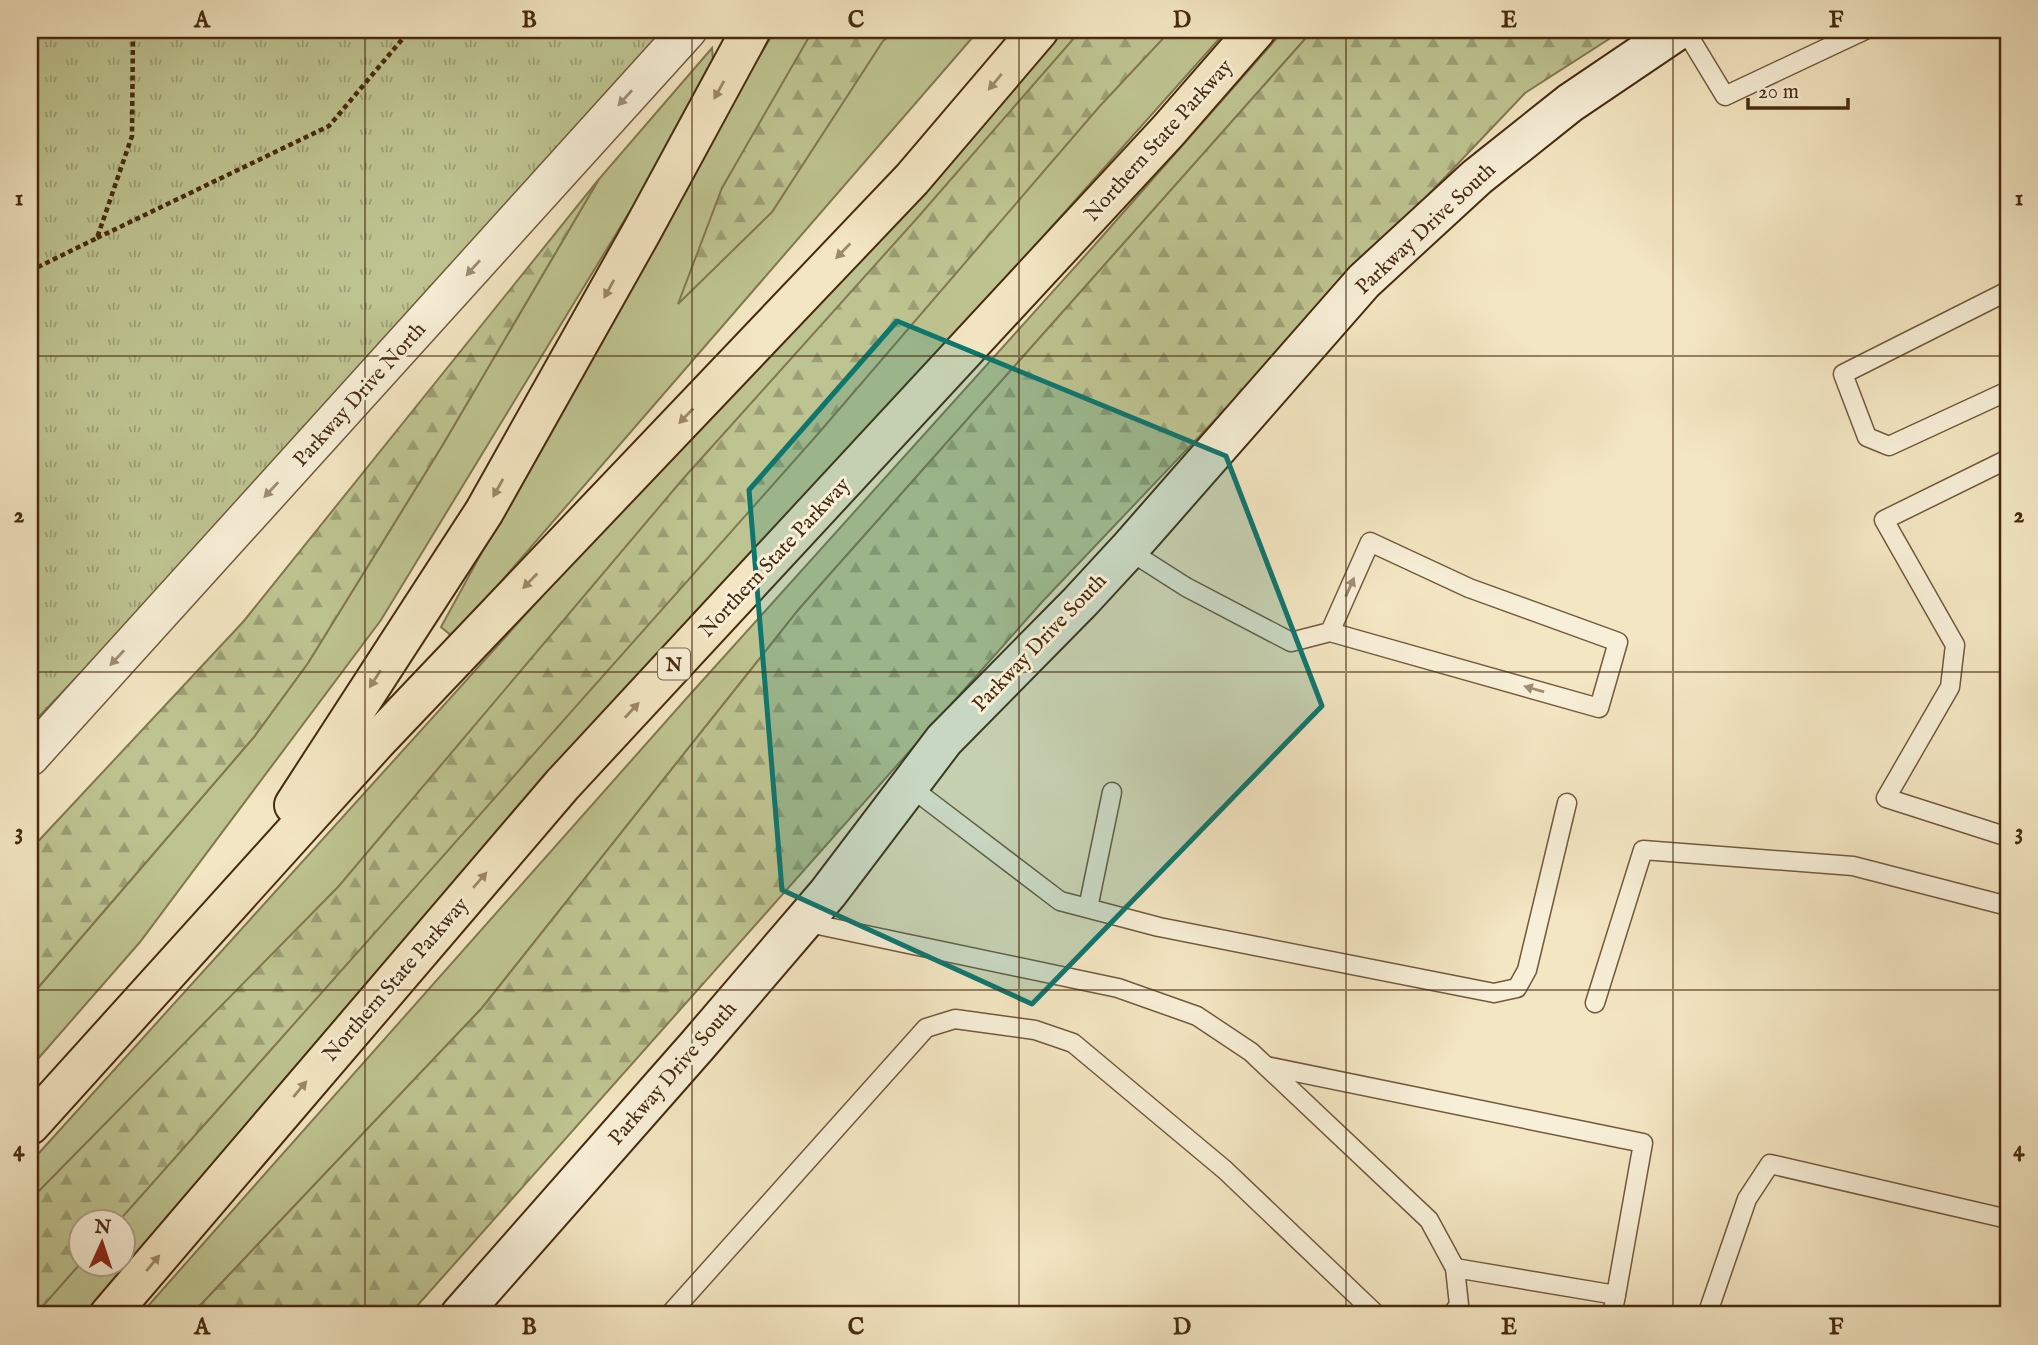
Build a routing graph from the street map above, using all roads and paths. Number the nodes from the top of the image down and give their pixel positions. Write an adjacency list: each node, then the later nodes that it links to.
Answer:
1 (133, 30): 10 (path)
2 (411, 30): 10 (path)
3 (688, 30): 17 (street, Parkway Drive North, one-way to 17)
4 (751, 30): 22 (highway, one-way to 22)
5 (1039, 30): 22 (highway, one-way to 22)
6 (1256, 30): 32 (highway, Northern State Parkway / N, one-way to 6)
7 (1678, 30): 15 (street, Parkway Drive South)
8 (1685, 30): 9 (lane)
9 (1865, 30)
10 (97, 238): 11 (path)
11 (30, 271)
12 (2008, 291): 13 (lane)
13 (2008, 391)
14 (2008, 459): 21 (lane)
15 (1128, 550): 16 (lane); 18 (street, Parkway Drive South)
16 (1330, 632): 16 (lane, one-way to 16)
17 (30, 757)
18 (909, 786): 24 (lane); 25 (street, Parkway Drive South)
19 (1112, 792): 24 (lane)
20 (1567, 803): 24 (lane)
21 (2008, 838)
22 (231, 903): 28 (highway)
23 (2008, 906): 26 (lane)
24 (1088, 908)
25 (803, 922): 27 (lane); 33 (street, Parkway Drive South)
26 (1595, 1003)
27 (1266, 1066): 30 (lane); 31 (lane)
28 (30, 1125)
29 (2008, 1219): 38 (lane)
30 (1455, 1268): 31 (lane); 36 (lane)
31 (1616, 1295): 37 (lane)
32 (109, 1315)
33 (460, 1315)
34 (669, 1315): 35 (lane)
35 (1377, 1315)
36 (1451, 1315)
37 (1612, 1315)
38 (1707, 1315)

